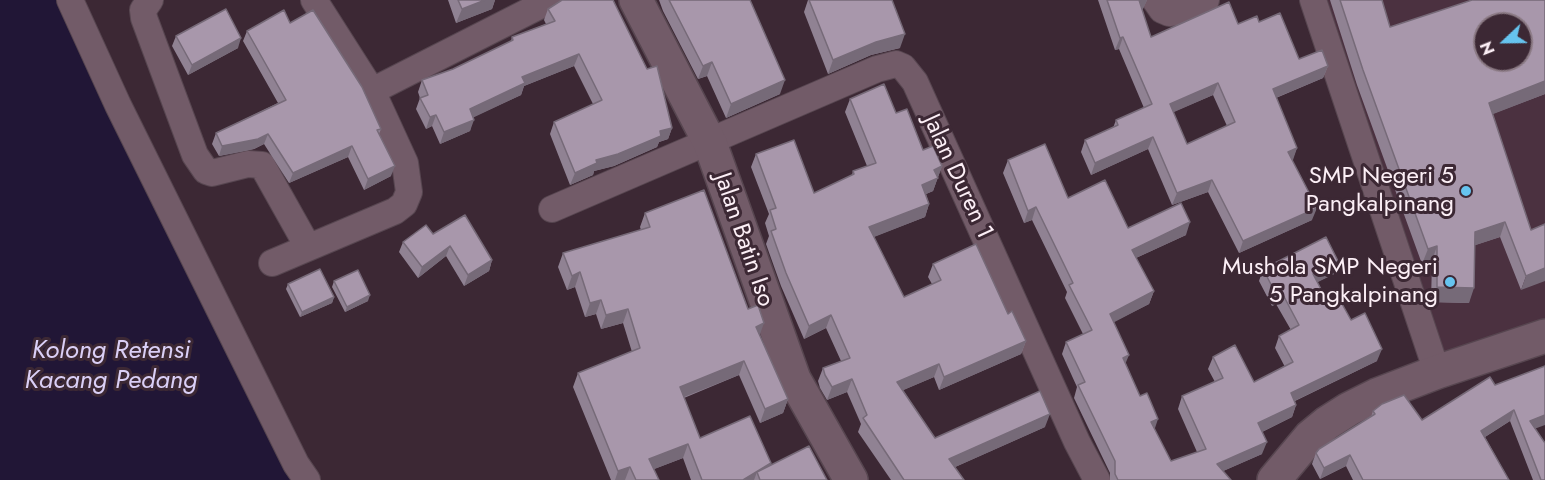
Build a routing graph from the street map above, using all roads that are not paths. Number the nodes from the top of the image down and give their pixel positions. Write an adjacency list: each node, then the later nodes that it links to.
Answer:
1 (70, 0): 18 (street)
2 (150, 0): 13 (street)
3 (314, 0): 10 (street)
4 (550, 0): 9 (street)
5 (636, 0): 11 (street, Jalan Batin Iso)
6 (1155, 0): 7 (street)
7 (1206, 0)
8 (1313, 0): 16 (street)
9 (525, 6): 10 (street)
10 (372, 91): 13 (street)
11 (710, 143): 12 (street, Jalan Duren 1); 19 (street, Jalan Batin Iso); 20 (street, Jalan Duren 1)
12 (552, 209)
13 (308, 247): 14 (street)
14 (272, 263)
15 (1545, 336): 16 (street)
16 (1437, 372): 17 (street)
17 (1287, 475)
18 (307, 480)
19 (851, 480)
20 (1097, 480)

